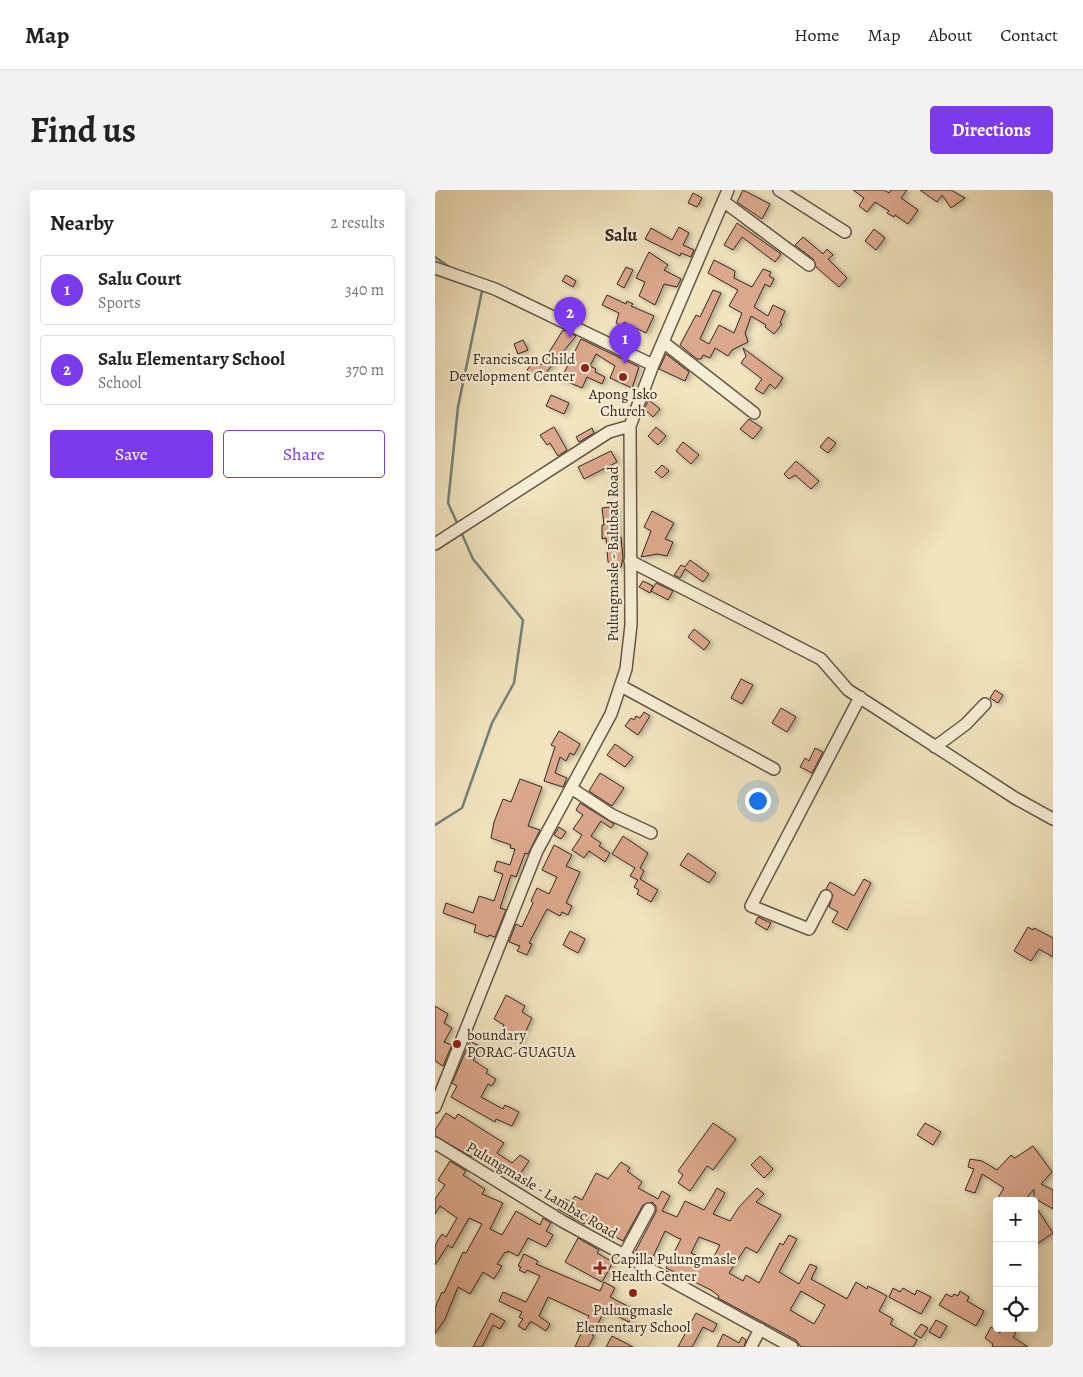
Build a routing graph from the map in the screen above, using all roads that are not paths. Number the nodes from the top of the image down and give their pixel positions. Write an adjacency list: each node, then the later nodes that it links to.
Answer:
1 (779, 190): 3 (street)
2 (726, 195): 4 (street); 6 (street, Pulungmasle - Balubad Road)
3 (845, 232)
4 (809, 265)
5 (435, 268): 7 (street)
6 (663, 342): 7 (street, Pulungmasle - Balubad Road); 8 (street)
7 (653, 365): 9 (street, Pulungmasle - Balubad Road)
8 (754, 413)
9 (630, 426): 10 (street); 11 (street, Pulungmasle - Balubad Road)
10 (435, 544)
11 (630, 561): 12 (street, Pulungmasle - Balubad Road); 13 (street)
12 (621, 686): 16 (street); 17 (street, Pulungmasle - Balubad Road)
13 (860, 697): 15 (street); 20 (street)
14 (985, 704): 15 (street)
15 (935, 747): 18 (street)
16 (774, 769)
17 (571, 788): 19 (street); 21 (street, Pulungmasle - Balubad Road)
18 (1053, 819)
19 (651, 833)
20 (826, 896)
21 (435, 1107)
22 (435, 1143): 24 (street, Pulungmasle - Lambac Road)
23 (649, 1209): 24 (street)
24 (624, 1256): 25 (street, Pulungmasle - Lambac Road)
25 (760, 1329): 26 (street); 27 (street, Pulungmasle - Lambac Road)
26 (751, 1347)
27 (792, 1347)

